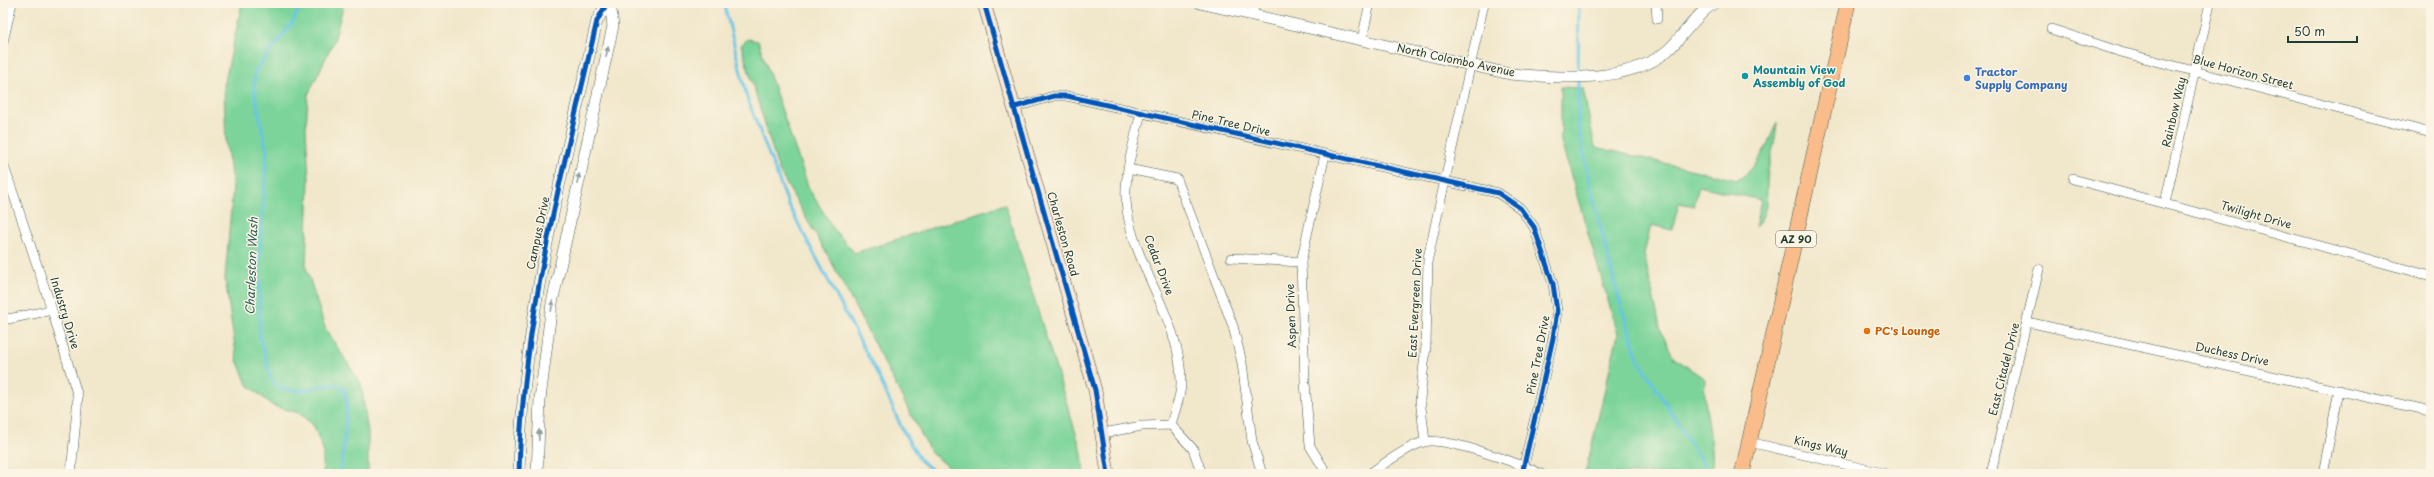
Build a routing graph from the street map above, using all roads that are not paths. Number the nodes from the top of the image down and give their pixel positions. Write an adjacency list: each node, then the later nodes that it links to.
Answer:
1 (12, 3): 16 (street)
2 (609, 3): 43 (street, Campus Drive); 44 (street, Campus Drive, one-way to 2)
3 (984, 3): 19 (main road, Charleston Road)
4 (1200, 3): 12 (street, North Colombo Avenue)
5 (1255, 3): 12 (street)
6 (1370, 3): 15 (street)
7 (1484, 3): 17 (street, East Evergreen Drive)
8 (1656, 3): 13 (street)
9 (1714, 3): 17 (street, North Colombo Avenue)
10 (1848, 3): 40 (highway, AZ 90)
11 (2210, 3): 18 (street, Rainbow Way)
12 (1252, 15): 15 (street, North Colombo Avenue)
13 (1657, 19)
14 (2051, 29): 18 (street, Blue Horizon Street)
15 (1362, 39): 17 (street, North Colombo Avenue)
16 (3, 42)
17 (1470, 65): 26 (street, East Evergreen Drive)
18 (2196, 72): 21 (street, Blue Horizon Street); 27 (street, Rainbow Way)
19 (1015, 107): 20 (street, Pine Tree Drive); 38 (main road, Charleston Road)
20 (1141, 112): 22 (street, Pine Tree Drive); 24 (street, Cedar Drive)
21 (2431, 133)
22 (1325, 155): 26 (street, Pine Tree Drive); 29 (street, Aspen Drive)
23 (3, 163): 32 (street, Industry Drive)
24 (1128, 169): 37 (street, Cedar Drive); 47 (street)
25 (2074, 179): 27 (street, Twilight Drive)
26 (1444, 180): 39 (street, East Evergreen Drive); 41 (street, Pine Tree Drive)
27 (2165, 203): 31 (street, Twilight Drive)
28 (1231, 258): 29 (street)
29 (1301, 262): 48 (street, Aspen Drive)
30 (2039, 269): 34 (street, East Citadel Drive)
31 (2431, 276)
32 (52, 310): 33 (street); 42 (street, Industry Drive)
33 (3, 320)
34 (2027, 322): 35 (street, Duchess Drive); 53 (street, East Citadel Drive)
35 (2339, 390): 36 (street, Duchess Drive); 54 (street)
36 (2431, 411)
37 (1171, 425): 38 (street); 46 (street)
38 (1103, 433): 45 (main road, Charleston Road)
39 (1425, 441): 41 (street); 49 (street)
40 (1750, 442): 51 (highway, AZ 90); 52 (street, Kings Way)
41 (1523, 470): 50 (street)
42 (71, 474)
43 (519, 474)
44 (537, 474)
45 (1108, 474)
46 (1202, 474)
47 (1262, 474)
48 (1327, 474)
49 (1369, 474)
50 (1541, 474)
51 (1742, 474)
52 (1887, 474)
53 (1991, 474)
54 (2323, 474)

